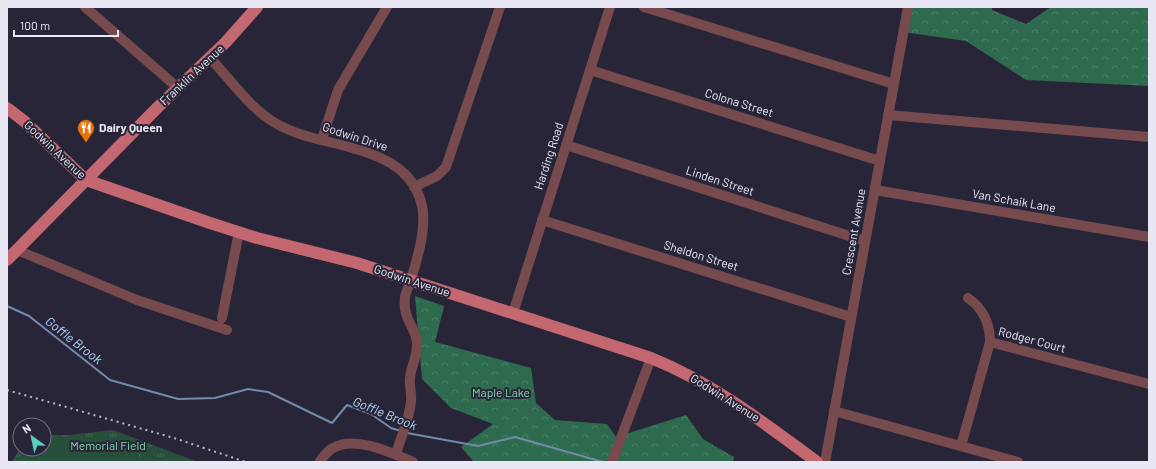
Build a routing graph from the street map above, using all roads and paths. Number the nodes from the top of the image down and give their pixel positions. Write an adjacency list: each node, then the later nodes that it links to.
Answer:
1 (85, 7): 11 (street)
2 (257, 7): 8 (main road, Franklin Avenue)
3 (387, 7): 15 (street)
4 (500, 7): 19 (street)
5 (610, 7): 9 (street, Harding Road)
6 (644, 7): 10 (street)
7 (908, 7): 10 (street, Crescent Avenue)
8 (210, 58): 11 (main road, Franklin Avenue); 15 (street, Godwin Drive)
9 (590, 70): 16 (street, Harding Road); 17 (street, Colona Street)
10 (894, 84): 13 (street, Crescent Avenue)
11 (178, 88): 18 (main road, Franklin Avenue)
12 (7, 108): 18 (main road, Godwin Avenue)
13 (888, 115): 14 (street); 17 (street, Crescent Avenue)
14 (1149, 137)
15 (322, 139): 19 (street, Godwin Drive)
16 (566, 145): 21 (street, Harding Road); 24 (street, Linden Street)
17 (880, 161): 20 (street, Crescent Avenue)
18 (86, 180): 22 (main road, Godwin Avenue); 25 (main road, Franklin Avenue)
19 (414, 187): 27 (street, Godwin Drive)
20 (875, 190): 23 (street, Van Schaik Lane); 24 (street, Crescent Avenue)
21 (542, 220): 29 (street, Harding Road); 30 (street, Sheldon Street)
22 (239, 232): 27 (main road, Godwin Avenue); 31 (street)
23 (1149, 237)
24 (865, 241): 30 (street, Crescent Avenue)
25 (16, 250): 26 (main road, Franklin Avenue); 32 (street)
26 (7, 260)
27 (410, 280): 29 (main road, Godwin Avenue); 38 (street, Godwin Drive)
28 (968, 298): 33 (street)
29 (513, 313): 34 (main road, Godwin Avenue)
30 (851, 317): 36 (street, Crescent Avenue)
31 (222, 318)
32 (227, 330)
33 (990, 342): 35 (street, Rodger Court); 37 (street, Rodger Court)
34 (651, 358): 41 (street); 42 (main road, Godwin Avenue)
35 (1149, 384)
36 (834, 411): 37 (street); 43 (street, Crescent Avenue)
37 (961, 446): 44 (street)
38 (396, 454): 39 (street); 40 (street)
39 (320, 461)
40 (413, 462)
41 (612, 462)
42 (817, 462)
43 (825, 462)
44 (1018, 462)

